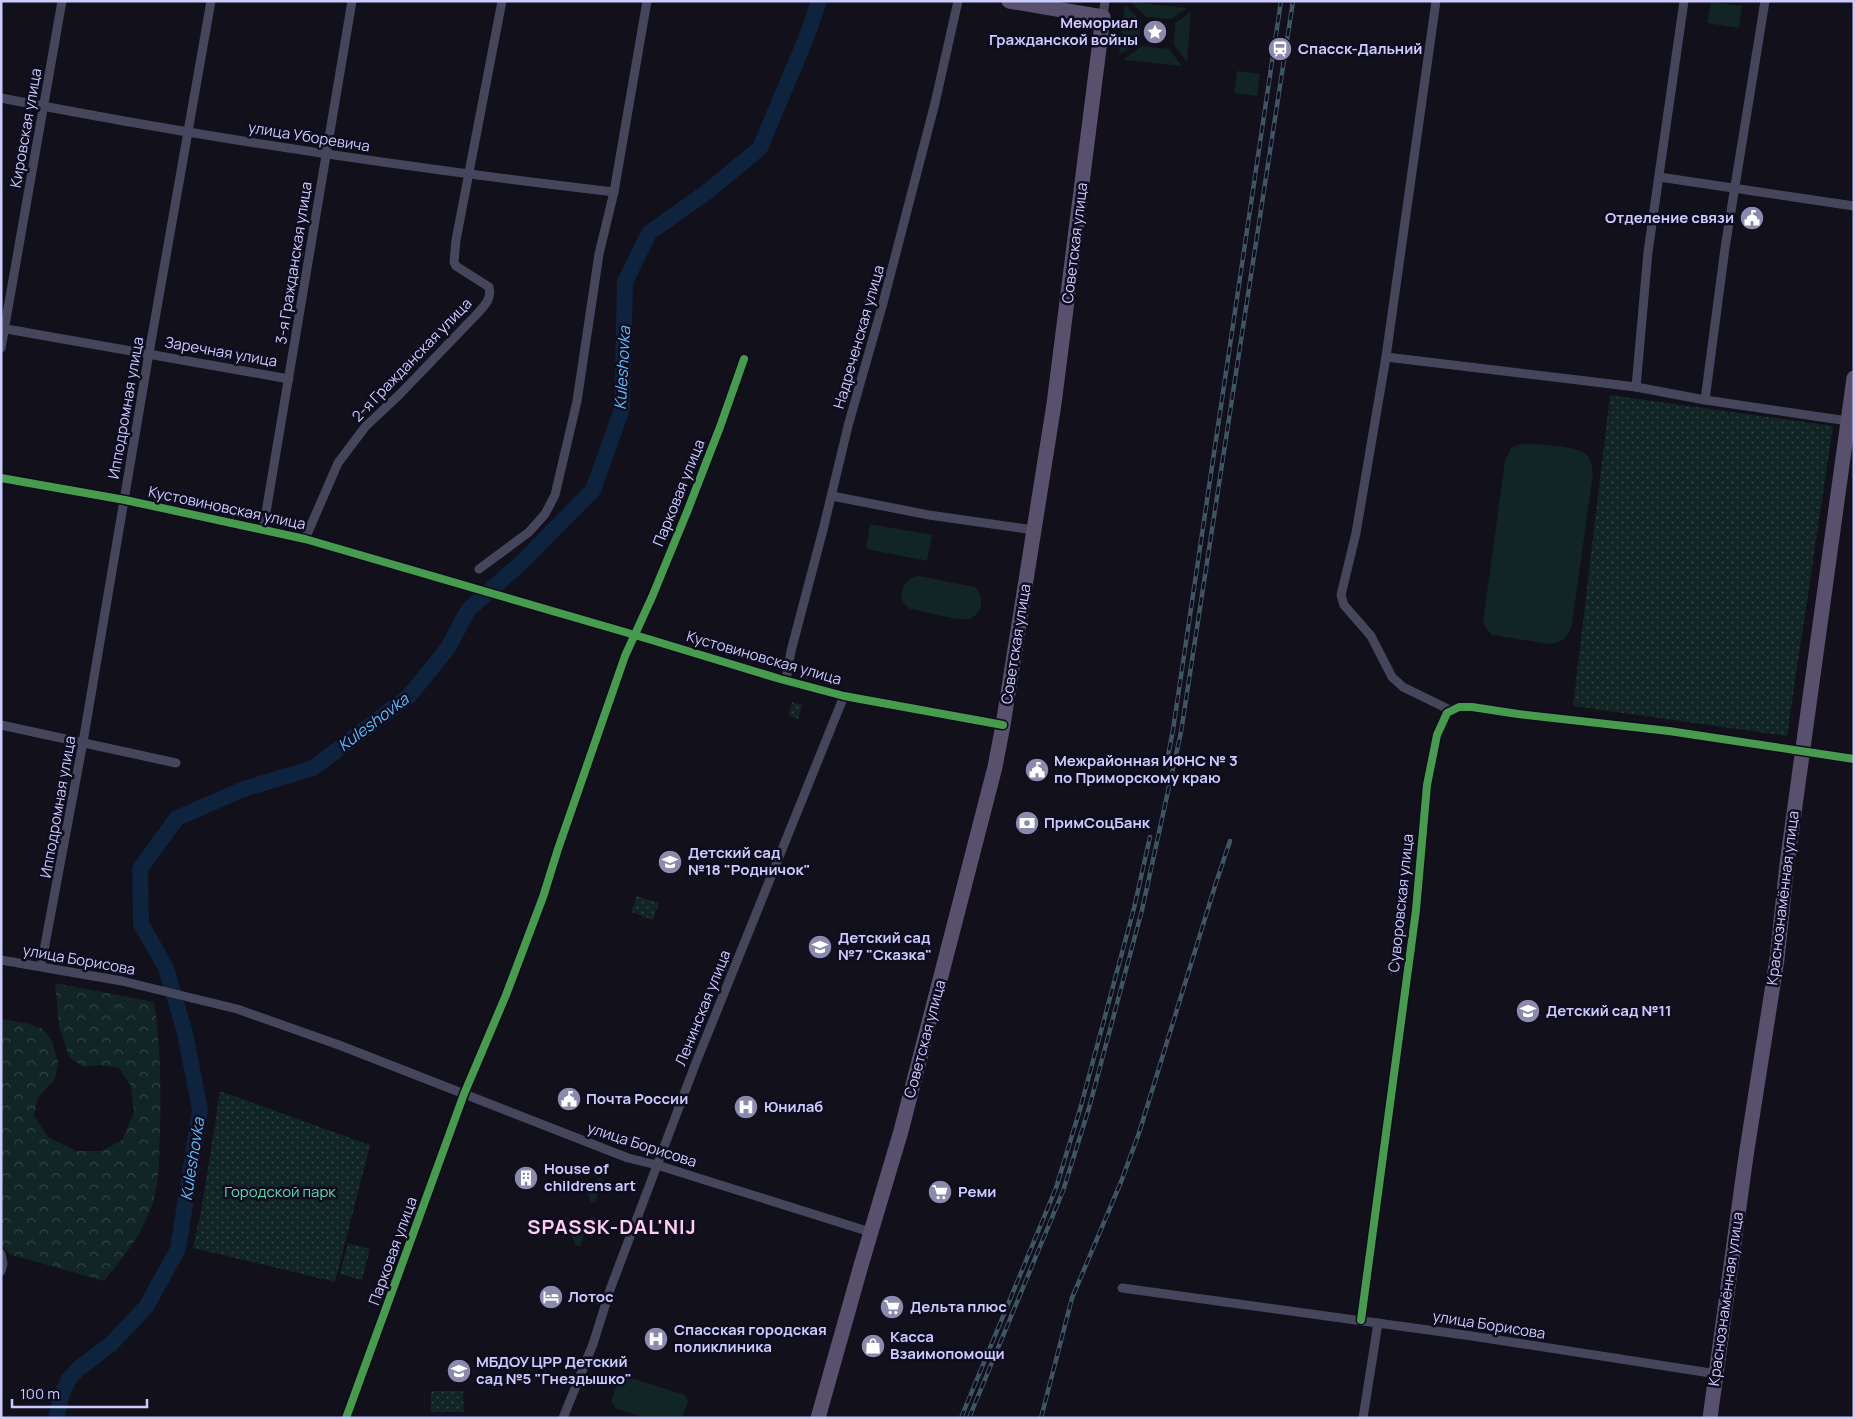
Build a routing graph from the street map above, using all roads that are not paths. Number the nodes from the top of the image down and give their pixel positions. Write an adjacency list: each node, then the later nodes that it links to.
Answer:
1 (62, 1): 14 (street, Кировская улица)
2 (211, 1): 15 (street, Ипподромная улица)
3 (352, 1): 16 (street, 3-я Гражданская улица)
4 (502, 1): 17 (street, 2-я Гражданская улица)
5 (647, 1): 20 (street)
6 (958, 1): 33 (street, Надреченская улица)
7 (1008, 1): 12 (main road)
8 (1105, 1): 12 (street, Советская улица)
9 (1436, 1): 25 (street)
10 (1684, 1): 18 (street)
11 (1765, 1): 19 (street)
12 (1103, 17): 36 (main road, Советская улица)
13 (1, 98): 14 (street, улица Уборевича)
14 (44, 106): 15 (street, улица Уборевича); 22 (street, Кировская улица)
15 (188, 131): 16 (street, улица Уборевича); 24 (street, Ипподромная улица)
16 (326, 154): 17 (street, улица Уборевича); 28 (street, 3-я Гражданская улица)
17 (469, 175): 20 (street, улица Уборевича); 37 (street, 2-я Гражданская улица)
18 (1659, 176): 19 (street); 29 (street)
19 (1735, 188): 21 (street); 30 (street)
20 (614, 192): 38 (street)
21 (1854, 206)
22 (3, 328): 23 (street, Кировская улица); 24 (street, Заречная улица)
23 (1, 348)
24 (149, 354): 28 (street, Заречная улица); 34 (street, Ипподромная улица)
25 (1386, 358): 29 (street); 42 (street)
26 (744, 359): 39 (street, Парковая улица)
27 (1854, 378): 31 (main road, Краснознамённая улица)
28 (289, 379): 35 (street, 3-я Гражданская улица)
29 (1636, 387): 30 (street)
30 (1705, 400): 31 (street)
31 (1851, 421): 46 (main road, Краснознамённая улица)
32 (1, 478): 34 (street, Кустовиновская улица)
33 (832, 496): 36 (street); 40 (street, Надреченская улица)
34 (125, 500): 35 (street, Кустовиновская улица); 45 (street, Ипподромная улица)
35 (263, 530): 37 (street, Кустовиновская улица)
36 (1034, 530): 44 (main road, Советская улица)
37 (305, 540): 39 (street, Кустовиновская улица)
38 (479, 569)
39 (635, 635): 40 (street, Кустовиновская улица); 51 (street, Парковая улица)
40 (786, 680): 41 (street, Кустовиновская улица)
41 (844, 696): 44 (street, Кустовиновская улица); 52 (street, Ленинская улица)
42 (1450, 710): 46 (street); 57 (street, Суворовская улица)
43 (1, 725): 45 (street)
44 (1003, 725): 53 (main road, Советская улица)
45 (84, 742): 48 (street); 50 (street, Ипподромная улица)
46 (1803, 752): 47 (street); 59 (main road, Краснознамённая улица)
47 (1854, 760)
48 (176, 763)
49 (1, 960): 50 (street, улица Борисова)
50 (41, 966): 51 (street, улица Борисова)
51 (464, 1094): 52 (street, улица Борисова); 60 (street, Парковая улица)
52 (657, 1165): 53 (street, улица Борисова); 61 (street, Ленинская улица)
53 (870, 1232): 62 (main road, Советская улица)
54 (1, 1254): 55 (street)
55 (1, 1271)
56 (1122, 1288): 57 (street, улица Борисова)
57 (1361, 1320): 58 (street, улица Борисова)
58 (1378, 1323): 59 (street, улица Борисова); 63 (street)
59 (1717, 1374): 64 (main road, Краснознамённая улица)
60 (346, 1418)
61 (563, 1418)
62 (818, 1418)
63 (1363, 1418)
64 (1710, 1418)

